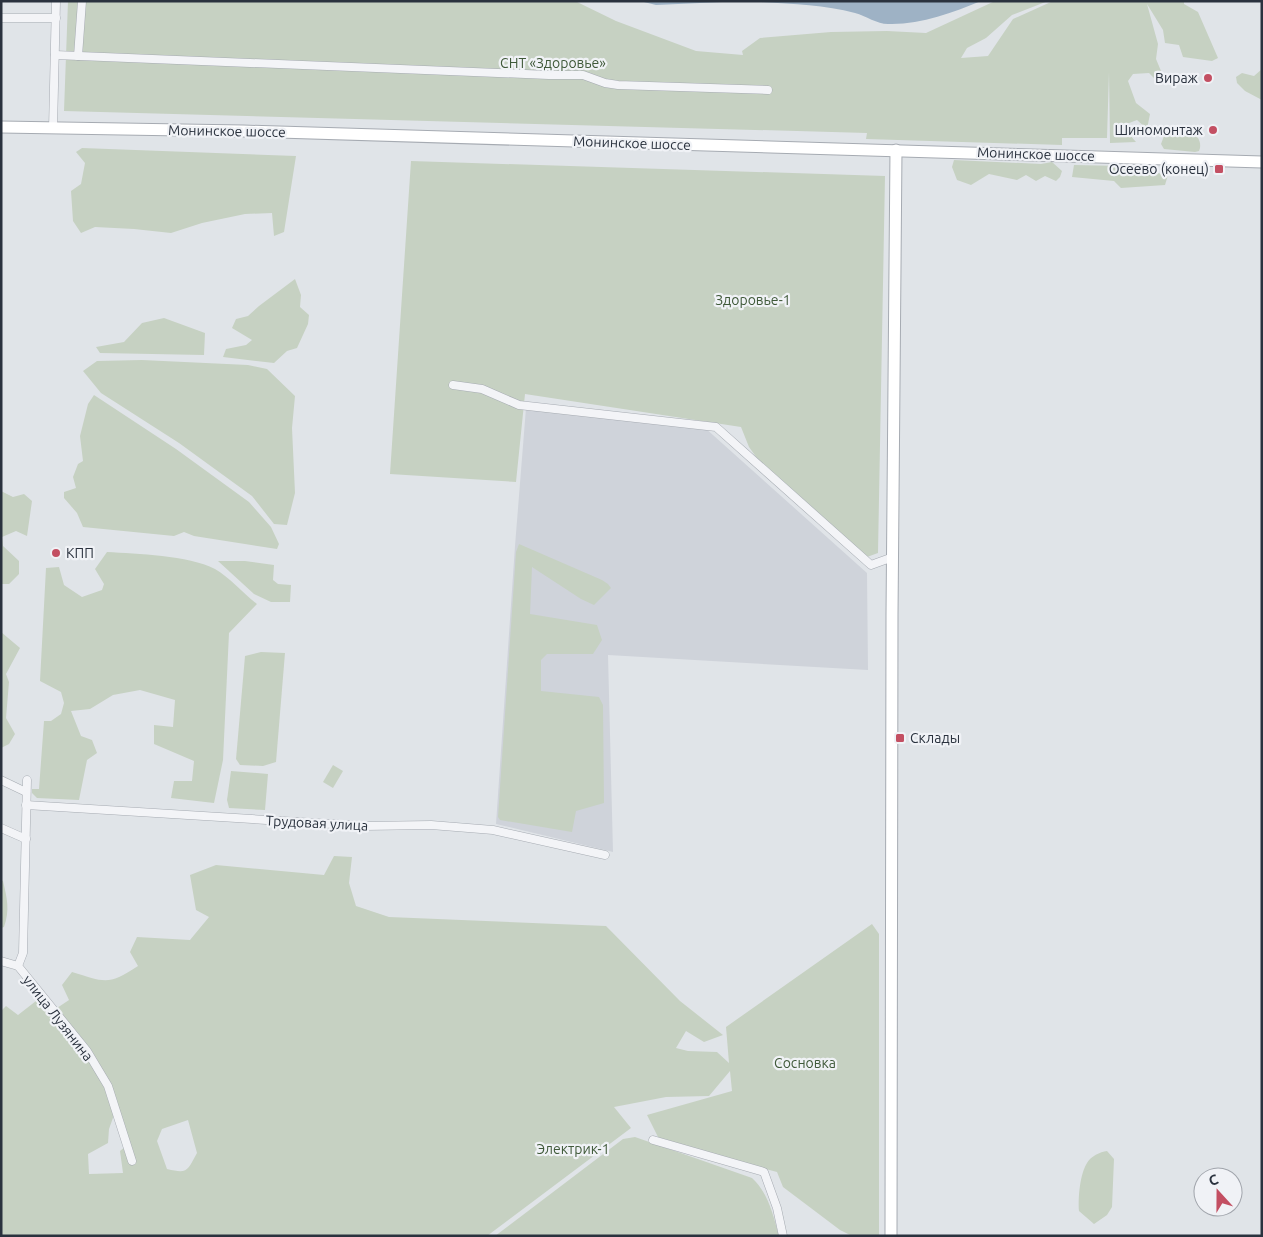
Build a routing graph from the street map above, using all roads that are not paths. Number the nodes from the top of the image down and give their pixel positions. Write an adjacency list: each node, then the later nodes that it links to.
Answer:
1 (56, 1): 4 (street)
2 (82, 1): 6 (street)
3 (1, 18): 4 (street)
4 (56, 18): 5 (street)
5 (54, 55): 6 (street); 9 (street)
6 (78, 56): 7 (street)
7 (768, 90)
8 (1, 127): 9 (main road, Монинское шоссе)
9 (53, 128): 10 (main road, Монинское шоссе)
10 (896, 150): 11 (main road, Монинское шоссе); 13 (main road)
11 (1262, 162)
12 (453, 385): 13 (street)
13 (894, 557): 27 (main road)
14 (1, 780): 16 (street)
15 (27, 780): 16 (street, улица Лузянина)
16 (26, 792): 17 (street, улица Лузянина)
17 (26, 805): 19 (street, улица Лузянина); 20 (street, Трудовая улица)
18 (1, 828): 19 (street)
19 (26, 839): 22 (street, улица Лузянина)
20 (605, 855)
21 (4, 962): 22 (street); 23 (street)
22 (18, 966): 25 (street, улица Лузянина)
23 (1, 970)
24 (653, 1140): 26 (street)
25 (132, 1161)
26 (783, 1236)
27 (891, 1236)

